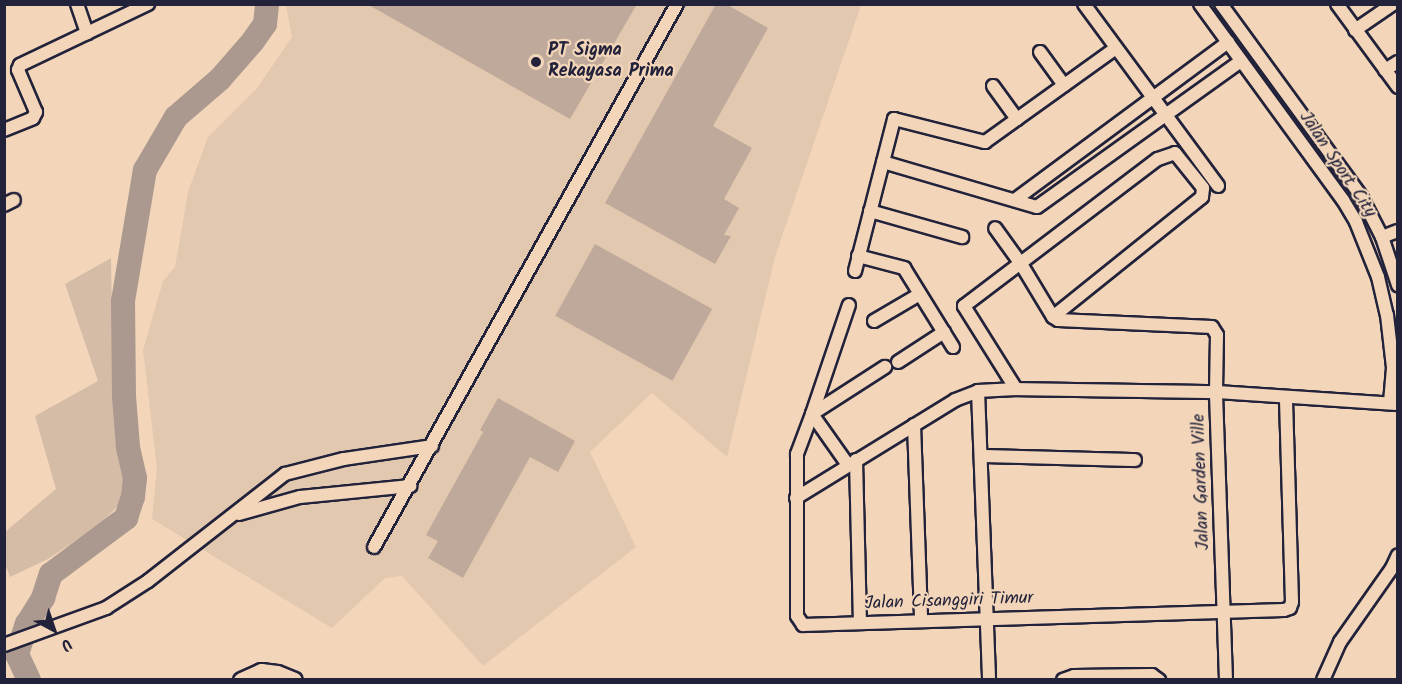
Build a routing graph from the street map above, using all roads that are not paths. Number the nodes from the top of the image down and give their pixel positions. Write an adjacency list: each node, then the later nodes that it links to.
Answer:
1 (77, 4): 10 (street)
2 (148, 4): 10 (street)
3 (677, 4): 52 (street)
4 (1084, 4): 12 (street)
5 (1200, 4): 11 (street, Jalan Sport City)
6 (1221, 4): 31 (street, Jalan Sport City)
7 (1336, 4): 9 (street)
8 (1393, 4): 9 (street)
9 (1355, 30): 16 (street)
10 (87, 33): 23 (street)
11 (1228, 42): 14 (street, Jalan Sport City); 20 (street)
12 (1116, 48): 17 (street); 20 (street)
13 (1040, 52): 17 (street)
14 (1241, 61): 21 (street); 49 (street, Jalan Sport City)
15 (1398, 62): 16 (street)
16 (1385, 70): 19 (street)
17 (1064, 85): 22 (street)
18 (993, 86): 22 (street)
19 (1398, 87)
20 (1152, 98): 21 (street); 26 (street)
21 (1164, 115): 25 (street); 26 (street)
22 (1017, 119): 24 (street)
23 (4, 130)
24 (883, 162): 26 (street); 27 (street)
25 (1218, 186)
26 (1016, 199)
27 (870, 211): 30 (street); 32 (street)
28 (995, 228): 34 (street)
29 (1398, 231): 31 (street)
30 (962, 237)
31 (1382, 237): 33 (street, Jalan Sport City)
32 (858, 256): 35 (street); 37 (street)
33 (1394, 258): 36 (street, Jalan Sport City)
34 (1021, 264): 39 (street); 39 (street); 45 (street)
35 (855, 271)
36 (1398, 285)
37 (920, 294): 40 (street); 41 (street)
38 (849, 305): 50 (street)
39 (1053, 317): 47 (street)
40 (874, 321)
41 (944, 332): 42 (street); 43 (street)
42 (953, 347)
43 (898, 362)
44 (885, 367): 50 (street)
45 (1016, 389): 46 (street); 47 (street)
46 (978, 391): 51 (street); 53 (street)
47 (1216, 392): 48 (street, Jalan Garden Ville); 61 (street, Jalan Garden Ville)
48 (1286, 397): 49 (street, Jalan Garden Ville); 61 (street, Jalan Cisanggiri Timur)
49 (1394, 404)
50 (812, 414): 55 (street); 57 (street)
51 (914, 425): 55 (street); 62 (street)
52 (432, 446): 56 (street); 58 (street)
53 (981, 456): 54 (street); 63 (street)
54 (1135, 460)
55 (852, 462): 57 (street); 64 (street)
56 (410, 486): 58 (street); 59 (street)
57 (796, 498): 64 (street, Jalan Cisanggiri Timur)
58 (235, 515): 65 (street)
59 (375, 547)
60 (1398, 555): 72 (street)
61 (1225, 612): 63 (street, Jalan Cisanggiri Timur); 71 (street, Jalan Garden Ville)
62 (921, 619): 63 (street, Jalan Cisanggiri Timur); 64 (street, Jalan Cisanggiri Timur)
63 (987, 619): 68 (street)
64 (860, 622)
65 (4, 645)
66 (241, 680): 67 (street)
67 (294, 680)
68 (989, 680)
69 (1063, 680): 70 (street)
70 (1159, 680)
71 (1226, 680)
72 (1323, 680)

